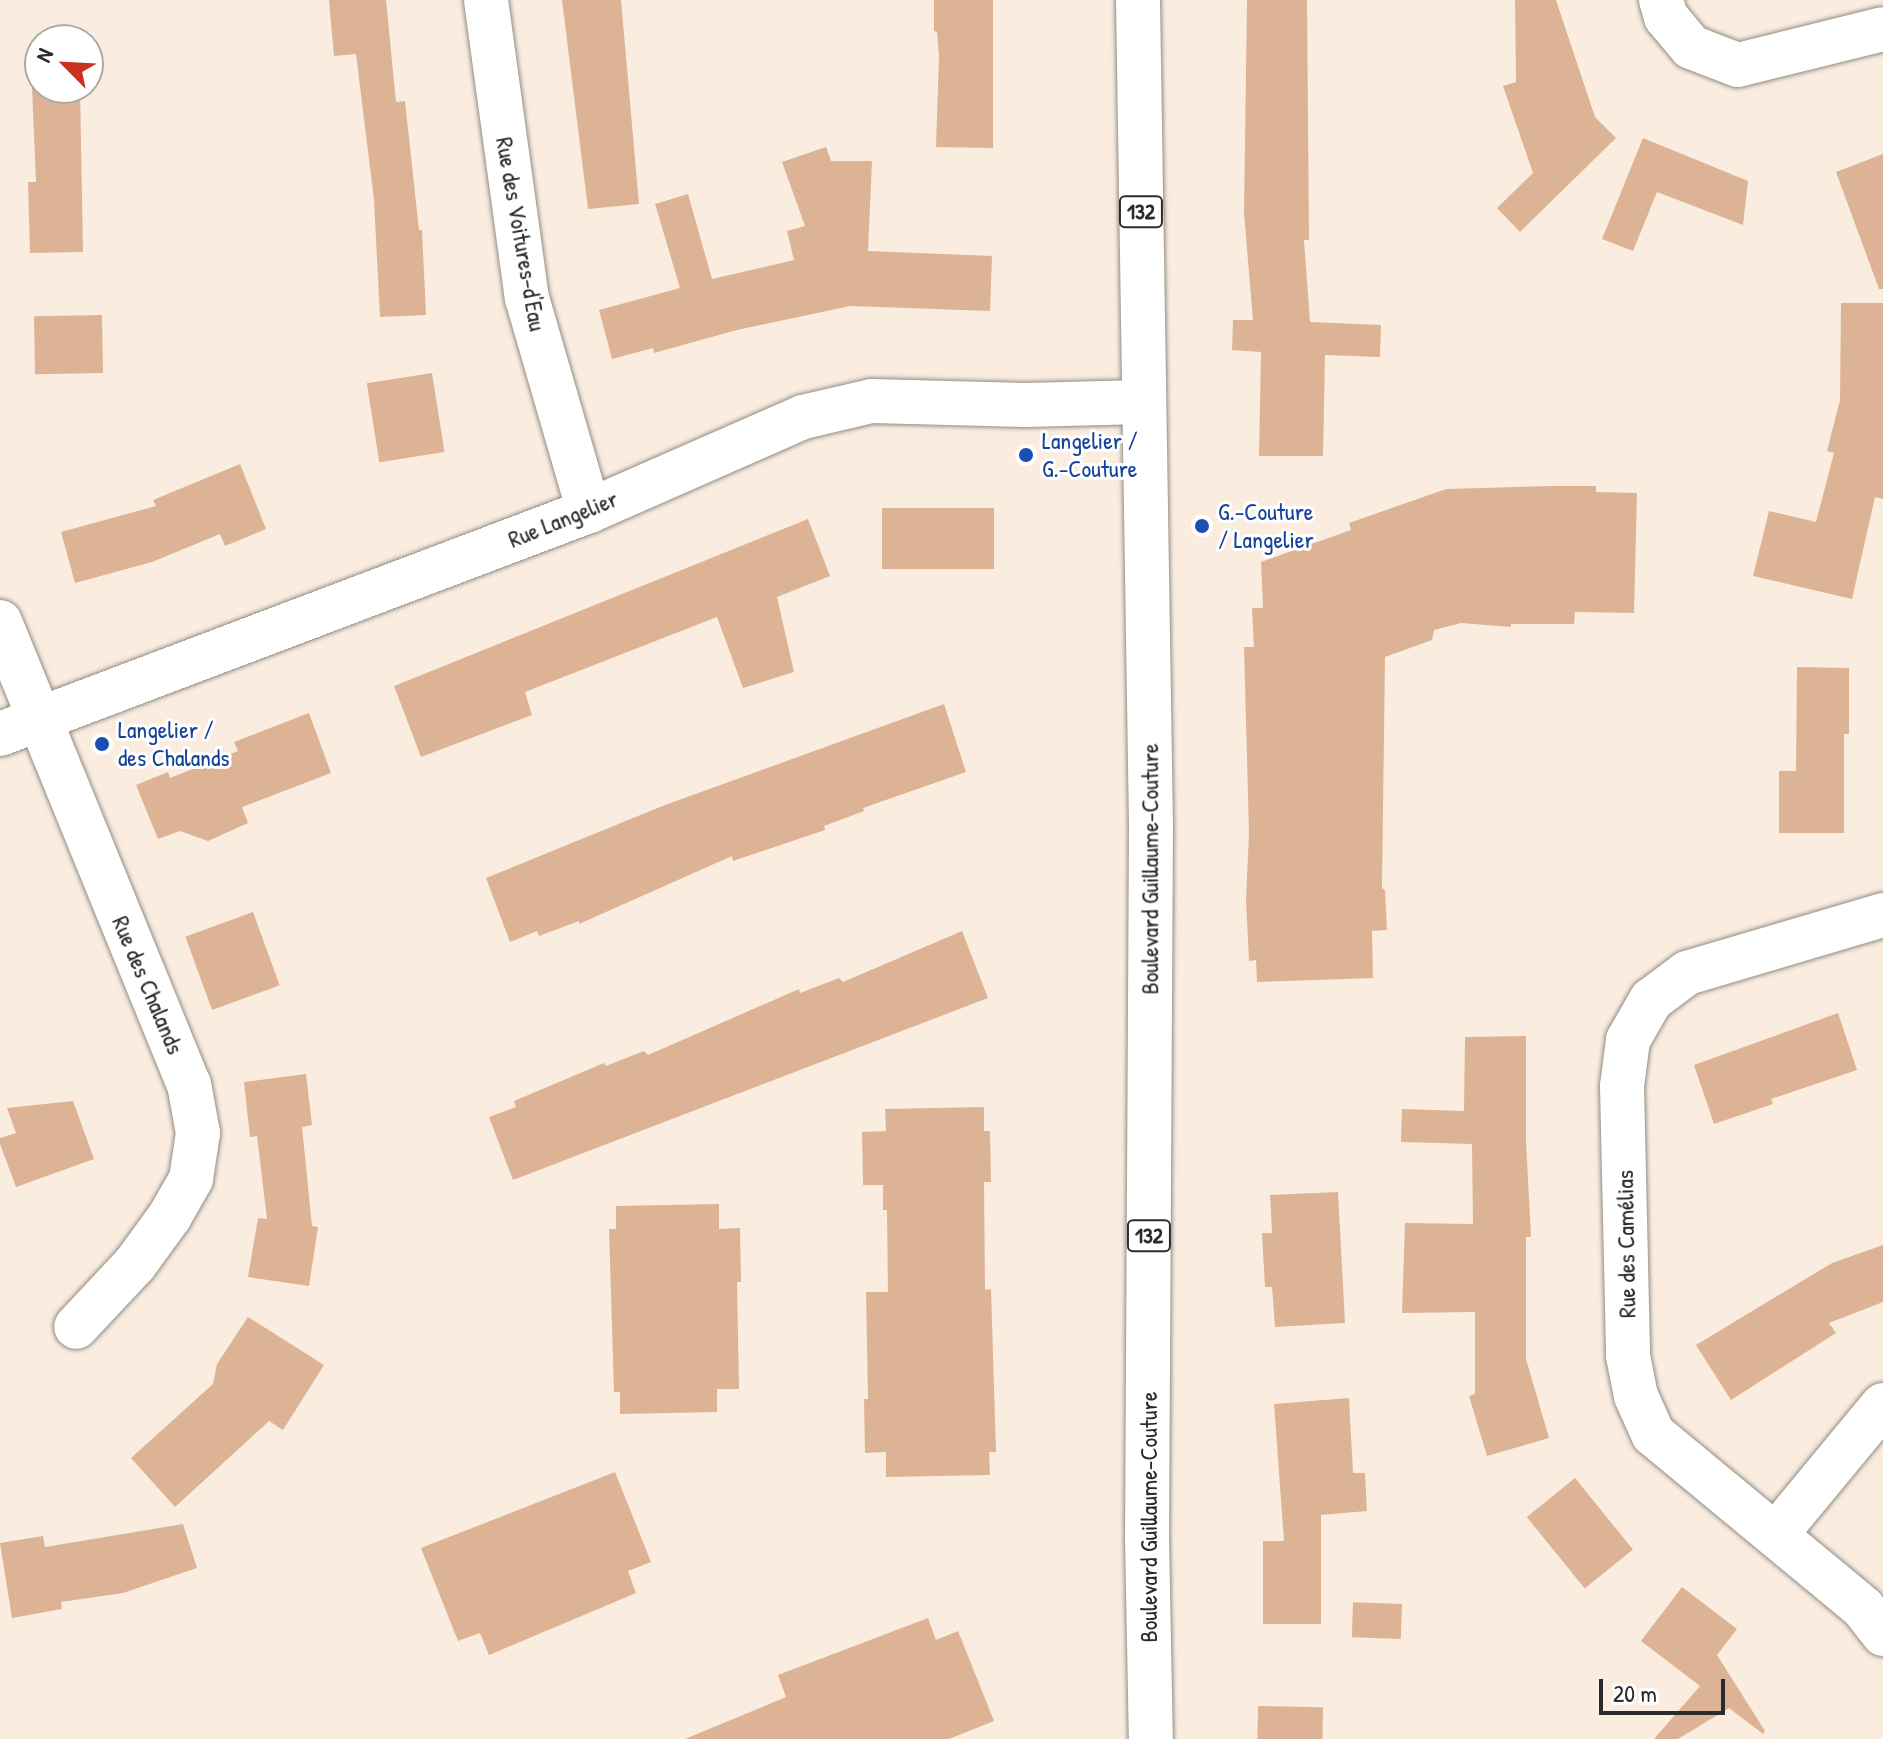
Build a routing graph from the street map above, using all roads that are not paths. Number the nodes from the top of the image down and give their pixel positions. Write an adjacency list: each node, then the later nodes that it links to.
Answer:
1 (486, 0): 6 (street, Rue des Voitures-d'Eau)
2 (1138, 0): 5 (street, Boulevard Guillaume-Couture / 132)
3 (1661, 0): 4 (street)
4 (1883, 29)
5 (1143, 402): 6 (street, Rue Langelier); 14 (street, Boulevard Guillaume-Couture / 132)
6 (589, 511): 8 (street, Rue Langelier)
7 (0, 622): 8 (street, Rue des Chalands)
8 (19, 728): 10 (street, Rue des Chalands)
9 (1883, 915): 12 (street, Rue des Camélias)
10 (76, 1327)
11 (1883, 1405): 12 (street)
12 (1777, 1533): 13 (street, Rue des Camélias)
13 (1883, 1634)
14 (1151, 1739)

